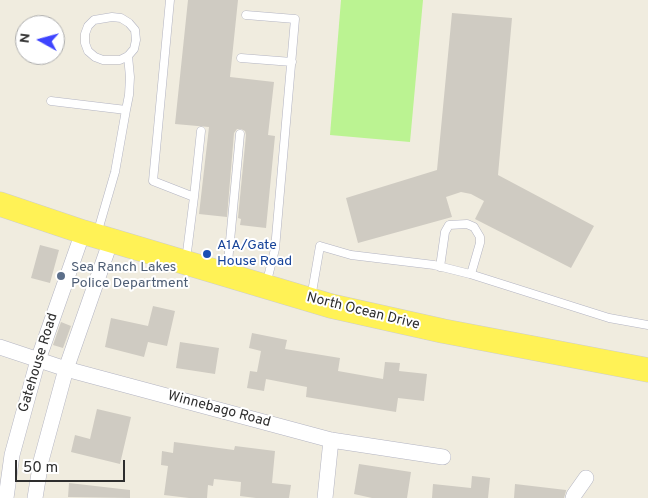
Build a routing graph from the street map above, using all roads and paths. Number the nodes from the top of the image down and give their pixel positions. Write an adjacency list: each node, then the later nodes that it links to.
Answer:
1 (170, 0): 10 (lane)
2 (246, 15): 5 (lane)
3 (128, 56): 3 (lane); 7 (lane)
4 (241, 58): 5 (lane)
5 (292, 62): 17 (lane)
6 (51, 101): 7 (lane)
7 (126, 110): 12 (lane)
8 (201, 131): 10 (lane)
9 (240, 134): 16 (lane)
10 (194, 197): 13 (lane)
11 (0, 204): 12 (main road, North Ocean Drive)
12 (97, 236): 13 (main road, North Ocean Drive); 21 (street, Gatehouse Road); 22 (street, Gatehouse Road)
13 (186, 262): 16 (main road, North Ocean Drive)
14 (440, 267): 15 (lane); 15 (lane); 18 (lane)
15 (472, 274): 19 (lane)
16 (227, 275): 17 (main road, North Ocean Drive)
17 (266, 287): 18 (main road, North Ocean Drive)
18 (310, 300): 23 (main road, North Ocean Drive)
19 (648, 324)
20 (0, 346): 21 (street, Winnebago Road)
21 (38, 360): 22 (street, Winnebago Road); 27 (street, Gatehouse Road)
22 (66, 369): 24 (street, Winnebago Road); 28 (street, Gatehouse Road)
23 (648, 370)
24 (331, 440): 25 (street, Winnebago Road); 29 (street)
25 (443, 457)
26 (586, 478): 30 (street)
27 (6, 498)
28 (36, 498)
29 (325, 498)
30 (573, 498)

